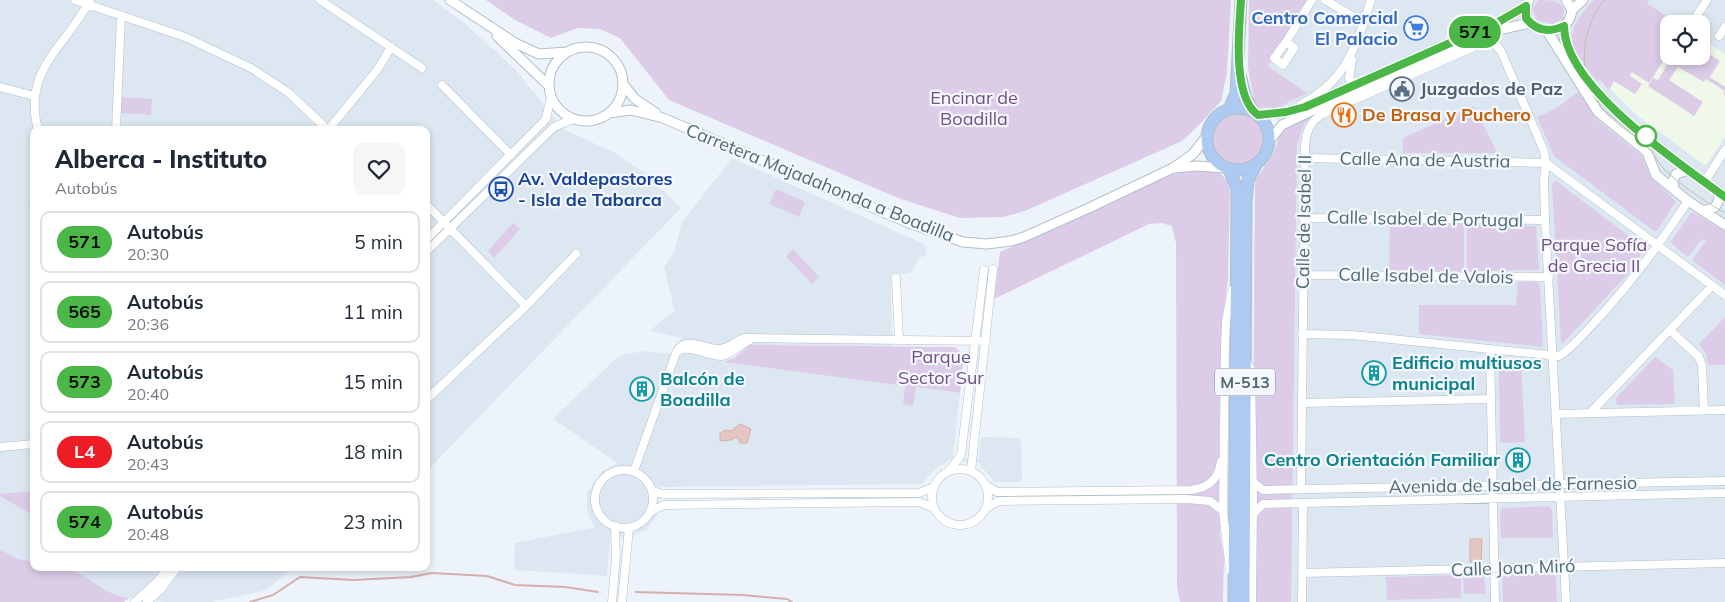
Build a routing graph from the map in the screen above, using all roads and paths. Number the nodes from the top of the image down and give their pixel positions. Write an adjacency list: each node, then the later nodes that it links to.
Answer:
1 (75, 0): 11 (street)
2 (320, 0): 26 (street)
3 (450, 0): 16 (street)
4 (1241, 0): 29 (main road)
5 (1312, 0): 24 (street)
6 (1325, 0): 17 (street)
7 (1371, 0): 17 (street)
8 (1566, 0): 13 (street)
9 (1582, 0): 13 (street)
10 (1707, 0): 14 (street)
11 (89, 2): 15 (street); 36 (street)
12 (1527, 3): 18 (street); 31 (street)
13 (1572, 10): 19 (street)
14 (1698, 15)
15 (122, 17): 45 (street); 46 (street)
16 (480, 21): 27 (street); 34 (street)
17 (1364, 23): 25 (street)
18 (1530, 23): 21 (street); 23 (street)
19 (1564, 26): 21 (street); 57 (street)
20 (1725, 27): 22 (street)
21 (1547, 31): 59 (street)
22 (1719, 36)
23 (1471, 41): 28 (street, Calle de Isabel II); 49 (street)
24 (1286, 42)
25 (1356, 46): 31 (street); 41 (street)
26 (391, 47): 30 (street); 47 (street)
27 (567, 52): 32 (street); 34 (street)
28 (1461, 53): 52 (street, Calle de Isabel II); 53 (street, Calle de Isabel II)
29 (1239, 66): 38 (main road); 40 (main road)
30 (422, 68)
31 (1358, 82): 41 (street)
32 (622, 84): 39 (street); 42 (street, Carretera Majadahonda a Boadilla)
33 (442, 85): 51 (street)
34 (549, 86): 37 (street)
35 (0, 87): 36 (street)
36 (34, 96): 44 (street)
37 (551, 97): 43 (street); 51 (street)
38 (1229, 109): 40 (main road); 48 (main road)
39 (609, 113): 42 (street, Carretera Majadahonda a Boadilla); 43 (street)
40 (1255, 113): 41 (street); 49 (main road)
41 (1277, 114)
42 (663, 118): 55 (street, Carretera Majadahonda a Boadilla)
43 (573, 119): 68 (street)
44 (38, 126)
45 (117, 126)
46 (324, 126)
47 (331, 126)
48 (1207, 136): 55 (street, Carretera Majadahonda a Boadilla); 56 (main road, M-513)
49 (1269, 140): 54 (main road, M-513)
50 (1725, 150): 58 (street)
51 (511, 155): 66 (street)
52 (1305, 158): 53 (street, Calle Ana de Austria); 64 (street, Calle de Isabel II)
53 (1546, 164): 65 (street, Calle de Isabel II); 71 (street)
54 (1256, 165): 56 (main road); 89 (main road, M-513)
55 (1173, 168): 56 (street, Carretera Majadahonda a Boadilla)
56 (1227, 168): 69 (main road, M-513)
57 (1688, 170): 58 (street); 59 (street)
58 (1705, 181): 60 (street)
59 (1674, 189): 61 (street)
60 (1721, 194): 63 (street)
61 (1688, 201): 63 (street); 71 (street)
62 (430, 208): 66 (street)
63 (1704, 211): 67 (street)
64 (1304, 218): 65 (street, Calle Isabel de Portugal); 76 (street, Calle de Isabel II)
65 (1545, 220): 77 (street, Calle de Isabel II)
66 (444, 224): 68 (street); 70 (street)
67 (1725, 225)
68 (450, 230): 72 (street); 81 (street)
69 (1237, 233): 97 (street); 128 (main road, M-513)
70 (430, 236)
71 (1659, 246): 79 (street); 88 (street)
72 (430, 248)
73 (576, 254): 81 (street)
74 (993, 269): 86 (street)
75 (984, 270): 85 (street)
76 (1303, 275): 77 (street, Calle Isabel de Valois); 83 (street, Calle de Isabel II)
77 (1549, 277): 88 (street, Calle de Isabel II)
78 (896, 278): 84 (street)
79 (1712, 286): 80 (street); 82 (street)
80 (1725, 296)
81 (526, 306): 90 (street)
82 (1671, 331): 93 (street); 95 (street)
83 (1302, 334): 87 (street); 92 (street, Calle de Isabel II)
84 (899, 339): 85 (street); 100 (street)
85 (975, 340): 86 (street); 101 (street)
86 (986, 341): 102 (street)
87 (1490, 350): 88 (street); 91 (street)
88 (1553, 357): 96 (street, Calle de Isabel II)
89 (1245, 360): 104 (street); 133 (main road, M-513)
90 (430, 396)
91 (1490, 399): 92 (street); 107 (street)
92 (1302, 403): 109 (street, Calle de Isabel II)
93 (1704, 410): 94 (street); 95 (street)
94 (1725, 410)
95 (1590, 413): 96 (street)
96 (1556, 414): 105 (street, Calle de Isabel II)
97 (1224, 443): 106 (street); 117 (street)
98 (30, 444): 99 (street)
99 (0, 447)
100 (634, 471): 110 (street); 120 (street)
101 (949, 471): 102 (street); 108 (street)
102 (971, 471): 106 (street)
103 (1725, 481): 105 (street, Avenida de Isabel de Farnesio)
104 (1253, 482): 109 (street, Avenida de Isabel de Farnesio); 119 (street)
105 (1559, 484): 107 (street, Avenida de Isabel de Farnesio); 112 (street, Calle de Isabel II)
106 (986, 485): 116 (street)
107 (1492, 486): 109 (street, Avenida de Isabel de Farnesio); 113 (street)
108 (934, 488): 110 (street); 115 (street)
109 (1301, 490)
110 (652, 491): 118 (street)
111 (1725, 493): 112 (street, Avenida de Isabel de Farnesio)
112 (1560, 497): 113 (street, Avenida de Isabel de Farnesio); 123 (street, Calle de Isabel II)
113 (1491, 498): 114 (street, Avenida de Isabel de Farnesio); 124 (street)
114 (1303, 503): 119 (street, Avenida de Isabel de Farnesio); 127 (street)
115 (934, 508): 116 (street); 118 (street)
116 (986, 508): 117 (street)
117 (1223, 510): 128 (street)
118 (650, 512): 121 (street)
119 (1253, 514): 134 (street)
120 (615, 526): 121 (street); 131 (street)
121 (629, 528): 132 (street)
122 (1725, 563): 123 (street, Calle Joan Miró)
123 (1564, 566): 124 (street, Calle Joan Miró); 137 (street, Calle de Isabel II)
124 (1494, 569): 127 (street, Calle Joan Miró); 136 (street)
125 (166, 571): 129 (street)
126 (175, 571): 130 (street)
127 (1302, 572): 135 (street)
128 (1234, 596)
129 (135, 602)
130 (147, 602)
131 (612, 602)
132 (622, 602)
133 (1244, 602)
134 (1252, 602)
135 (1302, 602)
136 (1495, 602)
137 (1566, 602)

